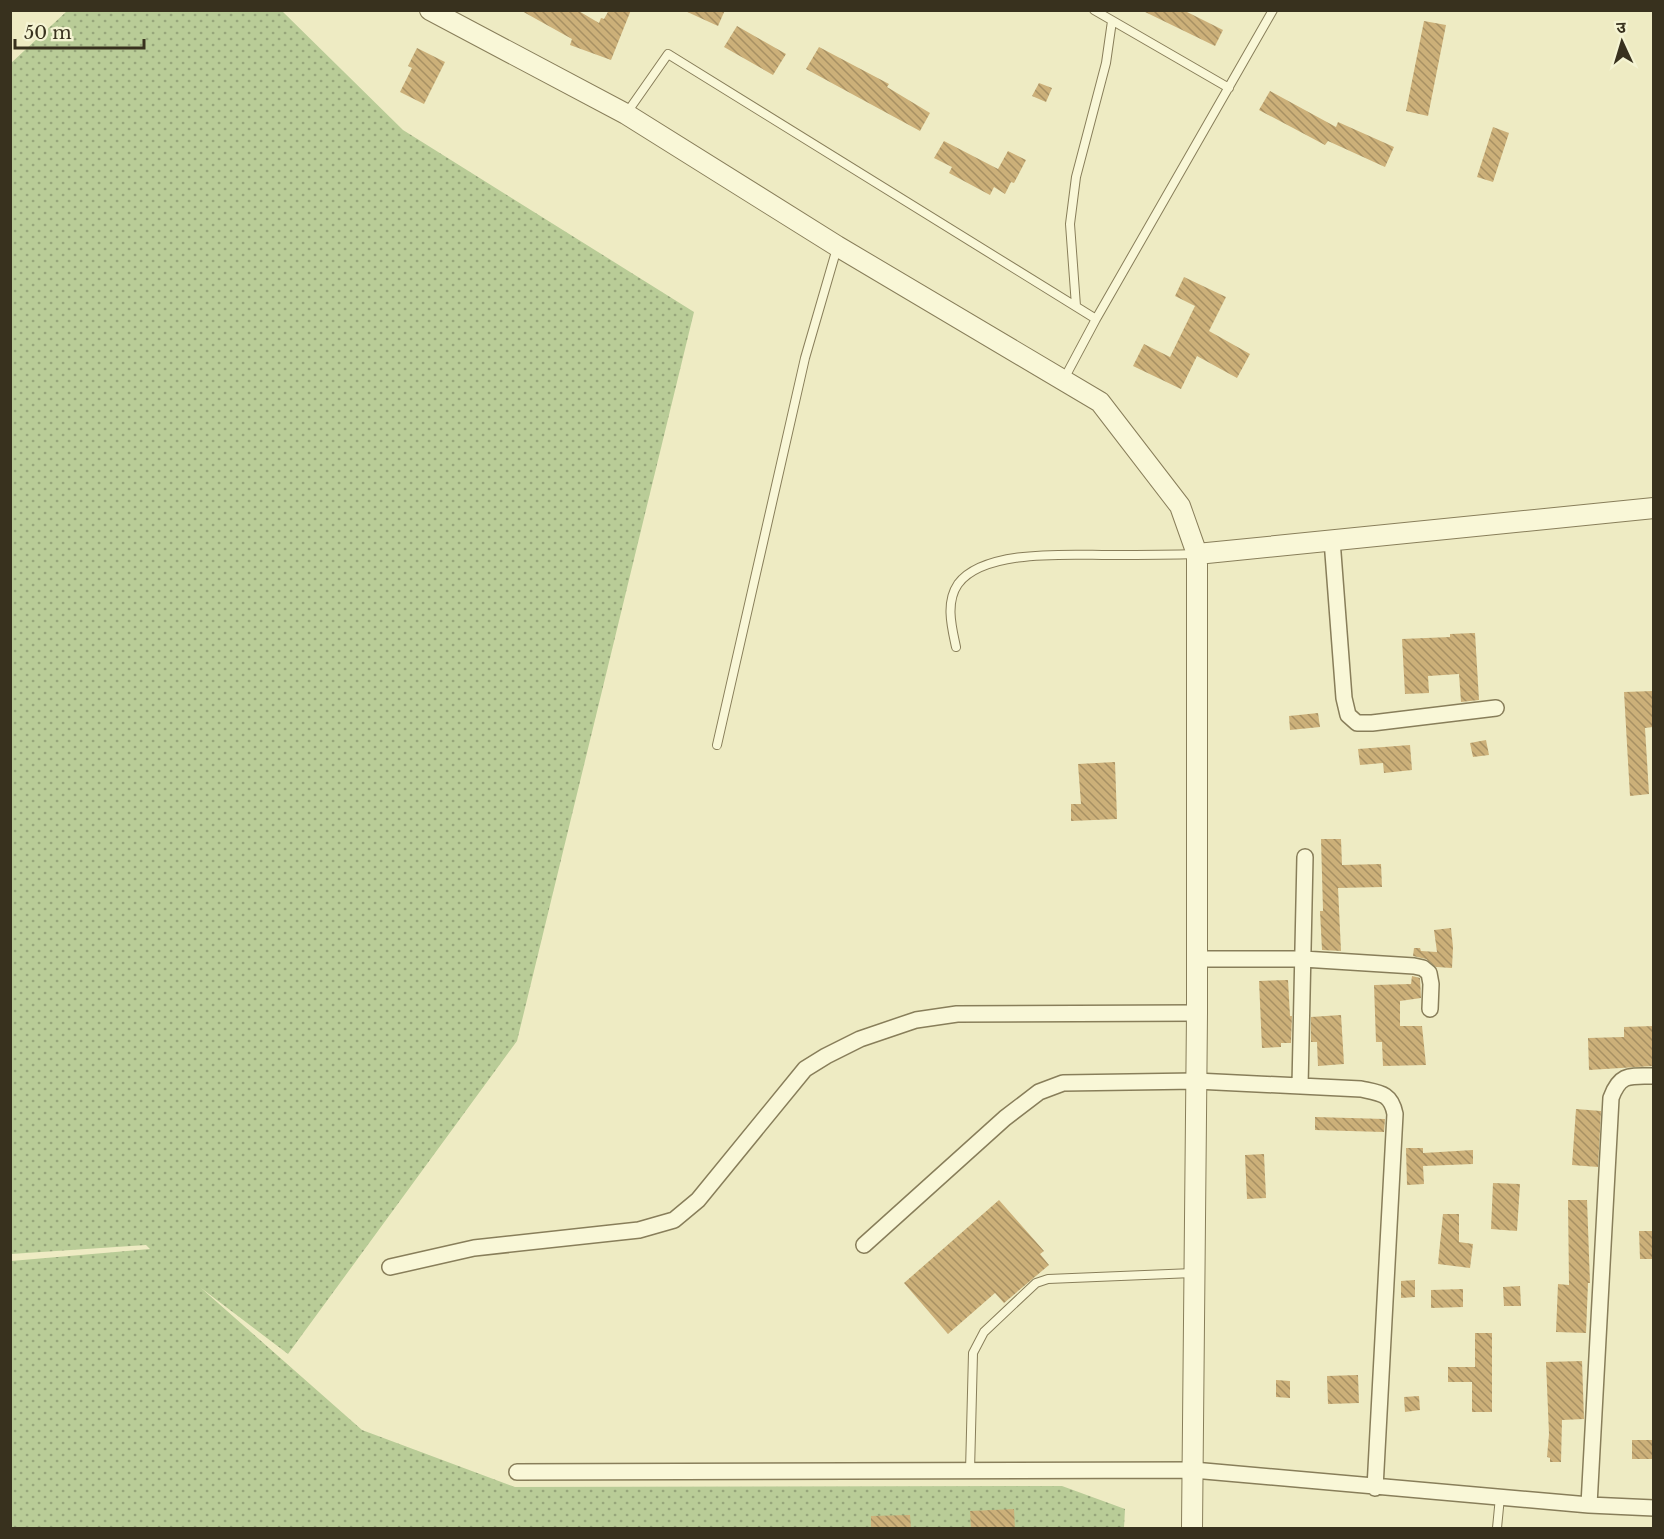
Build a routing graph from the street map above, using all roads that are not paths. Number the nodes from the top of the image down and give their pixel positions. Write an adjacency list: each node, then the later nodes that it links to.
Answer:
1 (430, 10): 6 (street)
2 (1094, 10): 4 (lane)
3 (1273, 10): 5 (lane)
4 (1112, 21): 5 (lane); 8 (lane)
5 (1229, 88): 9 (lane)
6 (626, 114): 7 (street); 8 (lane)
7 (837, 246): 10 (street); 16 (lane)
8 (1076, 306): 9 (lane)
9 (1096, 319): 10 (lane)
10 (1063, 380): 13 (street)
11 (1653, 508): 12 (street)
12 (1332, 540): 13 (street); 15 (street)
13 (1197, 554): 14 (lane); 18 (street)
14 (956, 647)
15 (1496, 708)
16 (717, 745)
17 (1305, 857): 19 (street)
18 (1197, 959): 19 (street); 21 (street)
19 (1303, 959): 20 (street); 24 (street)
20 (1430, 1009)
21 (1197, 1013): 23 (street); 26 (street)
22 (1653, 1076): 33 (street)
23 (1196, 1081): 24 (street); 25 (street); 27 (street)
24 (1300, 1086): 31 (street)
25 (864, 1245)
26 (390, 1267)
27 (1195, 1273): 28 (street); 29 (lane)
28 (1193, 1470): 29 (street); 31 (street); 35 (street)
29 (970, 1471): 30 (street)
30 (517, 1472)
31 (1376, 1488): 32 (street)
32 (1500, 1497): 33 (street); 36 (lane)
33 (1589, 1505): 34 (street)
34 (1653, 1508)
35 (1192, 1528)
36 (1497, 1528)

